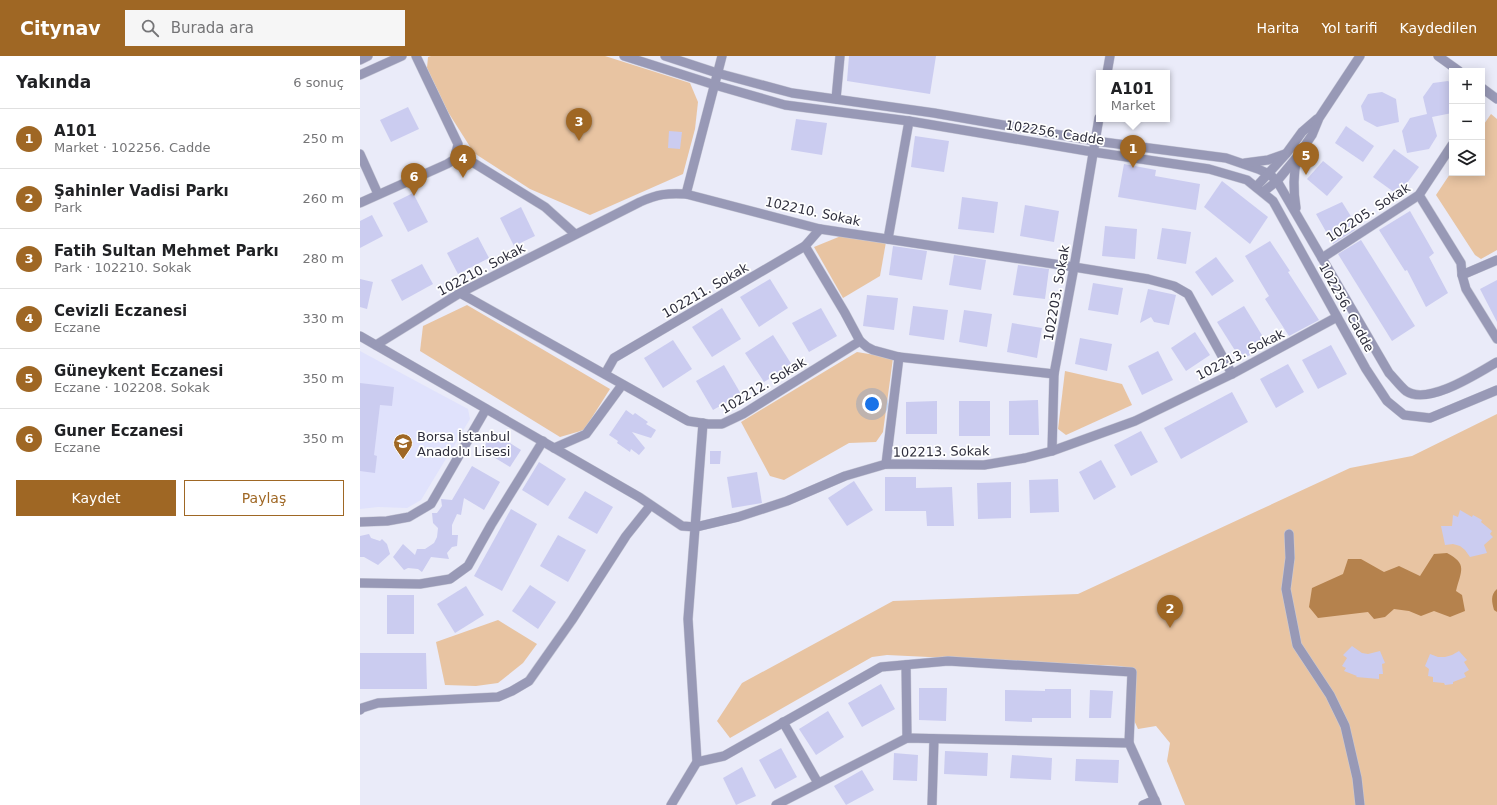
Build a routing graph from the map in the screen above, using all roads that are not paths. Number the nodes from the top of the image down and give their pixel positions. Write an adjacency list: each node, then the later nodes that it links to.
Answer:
1 (368, 56): 11 (street)
2 (402, 56): 15 (street)
3 (416, 56): 25 (street)
4 (624, 56): 16 (street, 102256. Cadde)
5 (665, 56): 14 (street, 102256. Cadde)
6 (722, 56): 14 (street)
7 (840, 56): 18 (street)
8 (1110, 56): 13 (street)
9 (1360, 56): 20 (street)
10 (1438, 56): 12 (street)
11 (360, 60)
12 (1455, 68)
13 (1108, 70)
14 (717, 73): 16 (street); 18 (street, 102256. Cadde)
15 (360, 75)
16 (714, 85): 21 (street, 102256. Cadde); 35 (street)
17 (1485, 93): 19 (street)
18 (836, 99): 23 (street, 102256. Cadde)
19 (1497, 99)
20 (1319, 118): 28 (street); 29 (street)
21 (909, 121): 26 (street, 102256. Cadde); 41 (street)
22 (1098, 122): 23 (street, 102203. Sokak)
23 (1095, 141): 26 (street, 102203. Sokak); 30 (street, 102256. Cadde)
24 (1449, 150): 36 (street, 102205. Sokak)
25 (456, 152): 34 (street); 40 (street)
26 (1093, 152): 33 (street, 102256. Cadde); 45 (street, 102203. Sokak)
27 (360, 154): 34 (street)
28 (1286, 154): 30 (street); 31 (street)
29 (1297, 157): 32 (street); 38 (street)
30 (1241, 163): 31 (street, 102256. Cadde)
31 (1269, 174): 32 (street, 102256. Cadde); 33 (street)
32 (1277, 180): 33 (street); 38 (street, 102256. Cadde)
33 (1260, 189): 48 (street, 102256. Cadde)
34 (378, 194): 37 (street)
35 (686, 194): 39 (street, 102210. Sokak); 40 (street, 102210. Sokak)
36 (1419, 195): 43 (street, 102205. Sokak); 46 (street)
37 (360, 203)
38 (1297, 215): 43 (street, 102256. Cadde)
39 (820, 229): 41 (street, 102210. Sokak); 42 (street, 102211. Sokak)
40 (575, 234): 47 (street, 102210. Sokak)
41 (888, 240): 45 (street, 102210. Sokak)
42 (805, 246): 51 (street); 55 (street, 102211. Sokak)
43 (1322, 258): 54 (street, 102256. Cadde)
44 (1497, 260): 46 (street)
45 (1074, 267): 56 (street, 102203. Sokak); 57 (street, 102210. Sokak)
46 (1462, 275): 50 (street)
47 (460, 293): 52 (street, 102210. Sokak); 55 (street, 102212. Sokak)
48 (1337, 317): 57 (street, 102213. Sokak); 59 (street, 102256. Cadde)
49 (360, 336): 52 (street, 102213. Sokak)
50 (1497, 338)
51 (860, 341): 53 (street); 61 (street, 102212. Sokak)
52 (376, 345): 60 (street, 102213. Sokak)
53 (899, 357): 56 (street); 65 (street)
54 (1497, 362)
55 (605, 374): 58 (street, 102212. Sokak)
56 (1054, 374): 64 (street, 102203. Sokak)
57 (1232, 374): 64 (street, 102213. Sokak)
58 (622, 385): 61 (street, 102212. Sokak); 63 (street)
59 (1497, 390)
60 (486, 409): 62 (street, 102213. Sokak); 67 (street)
61 (703, 423): 68 (street)
62 (543, 442): 63 (street, 102213. Sokak); 70 (street)
63 (554, 448): 66 (street, 102213. Sokak)
64 (1052, 451): 65 (street, 102213. Sokak)
65 (886, 464): 68 (street, 102213. Sokak)
66 (650, 506): 68 (street, 102213. Sokak); 72 (street)
67 (360, 522)
68 (696, 527): 77 (street)
69 (1289, 534): 84 (street)
70 (360, 583)
71 (906, 665): 73 (street); 74 (street); 76 (street)
72 (361, 707)
73 (783, 722): 77 (street); 78 (street)
74 (907, 738): 75 (street); 78 (street)
75 (934, 739): 76 (street); 82 (street)
76 (1129, 743): 79 (street)
77 (697, 762): 80 (street)
78 (818, 783): 81 (street)
79 (1156, 802): 83 (street)
80 (671, 805)
81 (776, 805)
82 (932, 805)
83 (1143, 805)
84 (1360, 805)

